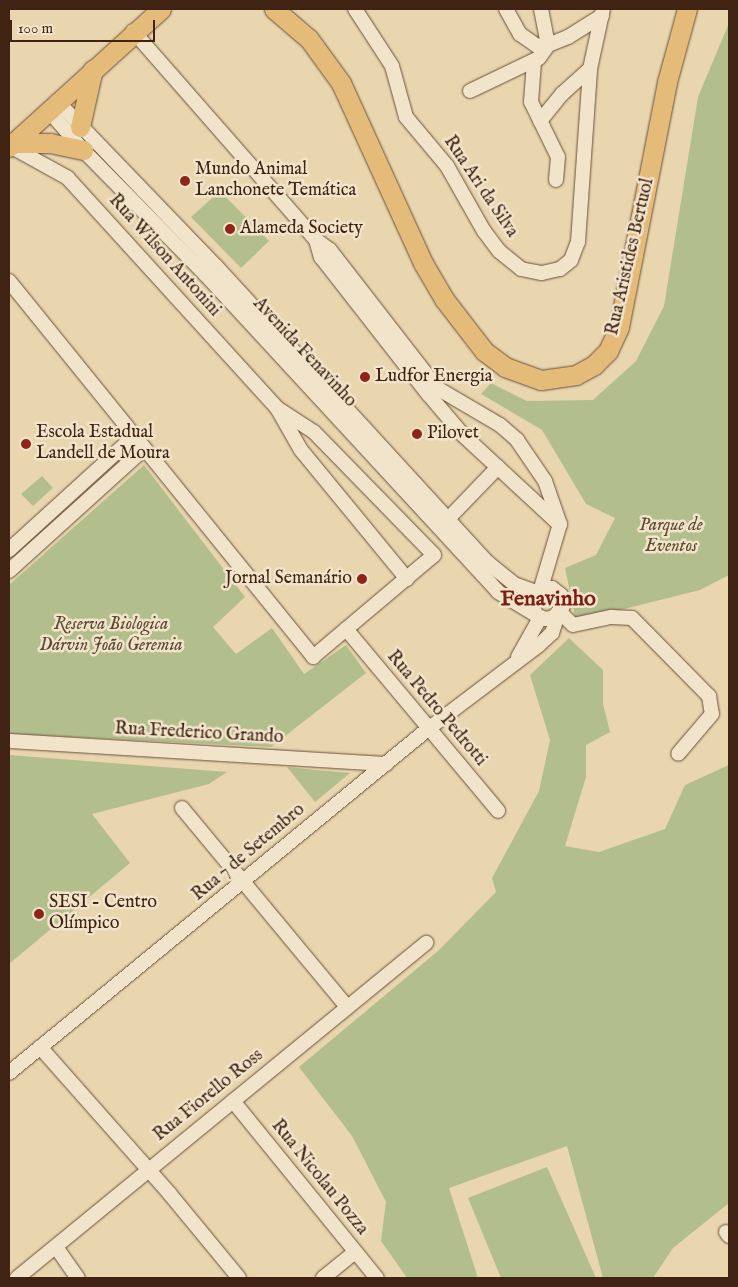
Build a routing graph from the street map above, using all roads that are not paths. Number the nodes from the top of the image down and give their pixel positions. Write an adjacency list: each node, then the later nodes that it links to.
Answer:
1 (160, 9): 8 (main road)
2 (274, 9): 6 (main road, Rua Aristides Bertuol)
3 (355, 9): 12 (street, Rua Ari da Silva)
4 (506, 9): 9 (street)
5 (541, 9): 9 (street)
6 (688, 9)
7 (602, 12): 9 (street); 12 (street, Rua Ari da Silva)
8 (137, 20): 11 (main road); 21 (street)
9 (548, 46): 10 (street)
10 (534, 62): 13 (street); 15 (street)
11 (93, 69): 14 (main road); 16 (main road)
12 (590, 69): 15 (street)
13 (470, 91)
14 (53, 106): 16 (street, Avenida Fenavinho); 17 (main road); 18 (street, Avenida Fenavinho)
15 (540, 121): 20 (street)
16 (80, 127): 19 (street, Avenida Fenavinho)
17 (11, 145): 18 (main road); 23 (street, Rua Wilson Antonini)
18 (83, 150): 19 (street, Avenida Fenavinho)
19 (104, 162): 24 (street, Avenida Fenavinho)
20 (556, 180)
21 (316, 240): 27 (street); 29 (street)
22 (9, 281): 25 (street)
23 (277, 408): 33 (street, Rua Wilson Antonini); 33 (street, Rua Wilson Antonini)
24 (362, 434): 28 (street, Avenida Fenavinho); 30 (street, Avenida Fenavinho)
25 (133, 437): 26 (street); 31 (street)
26 (143, 450): 32 (street); 37 (street)
27 (498, 467): 28 (street); 29 (street)
28 (448, 519): 30 (street, Avenida Fenavinho)
29 (560, 524): 34 (street)
30 (462, 544): 34 (street, Avenida Fenavinho); 36 (street, Avenida Fenavinho)
31 (9, 550)
32 (9, 572)
33 (407, 579): 37 (street)
34 (538, 590): 35 (street); 36 (street)
35 (559, 614): 36 (street); 38 (street, Rua 7 de Setembro); 41 (street)
36 (538, 616): 38 (street, Rua 7 de Setembro)
37 (346, 630): 39 (street, Rua Pedro Pedrotti)
38 (514, 664): 39 (street, Rua 7 de Setembro)
39 (428, 729): 42 (street, Rua 7 de Setembro); 44 (street, Rua Pedro Pedrotti)
40 (9, 741): 42 (street, Rua Frederico Grando)
41 (678, 754)
42 (386, 764): 45 (street, Rua 7 de Setembro)
43 (182, 808): 45 (street)
44 (498, 811)
45 (243, 884): 47 (street); 48 (street, Rua 7 de Setembro)
46 (426, 943): 47 (street, Rua Fiorello Ross)
47 (347, 1007): 50 (street, Rua Fiorello Ross)
48 (40, 1047): 49 (street, Rua 7 de Setembro); 51 (street)
49 (9, 1072)
50 (233, 1101): 51 (street, Rua Fiorello Ross); 53 (street, Rua Nicolau Pozza)
51 (147, 1170): 52 (street, Rua Fiorello Ross); 56 (street)
52 (56, 1247): 54 (street, Rua Fiorello Ross); 55 (street)
53 (355, 1252): 57 (street); 58 (street, Rua Nicolau Pozza)
54 (17, 1278)
55 (78, 1278)
56 (239, 1278)
57 (323, 1278)
58 (377, 1278)

